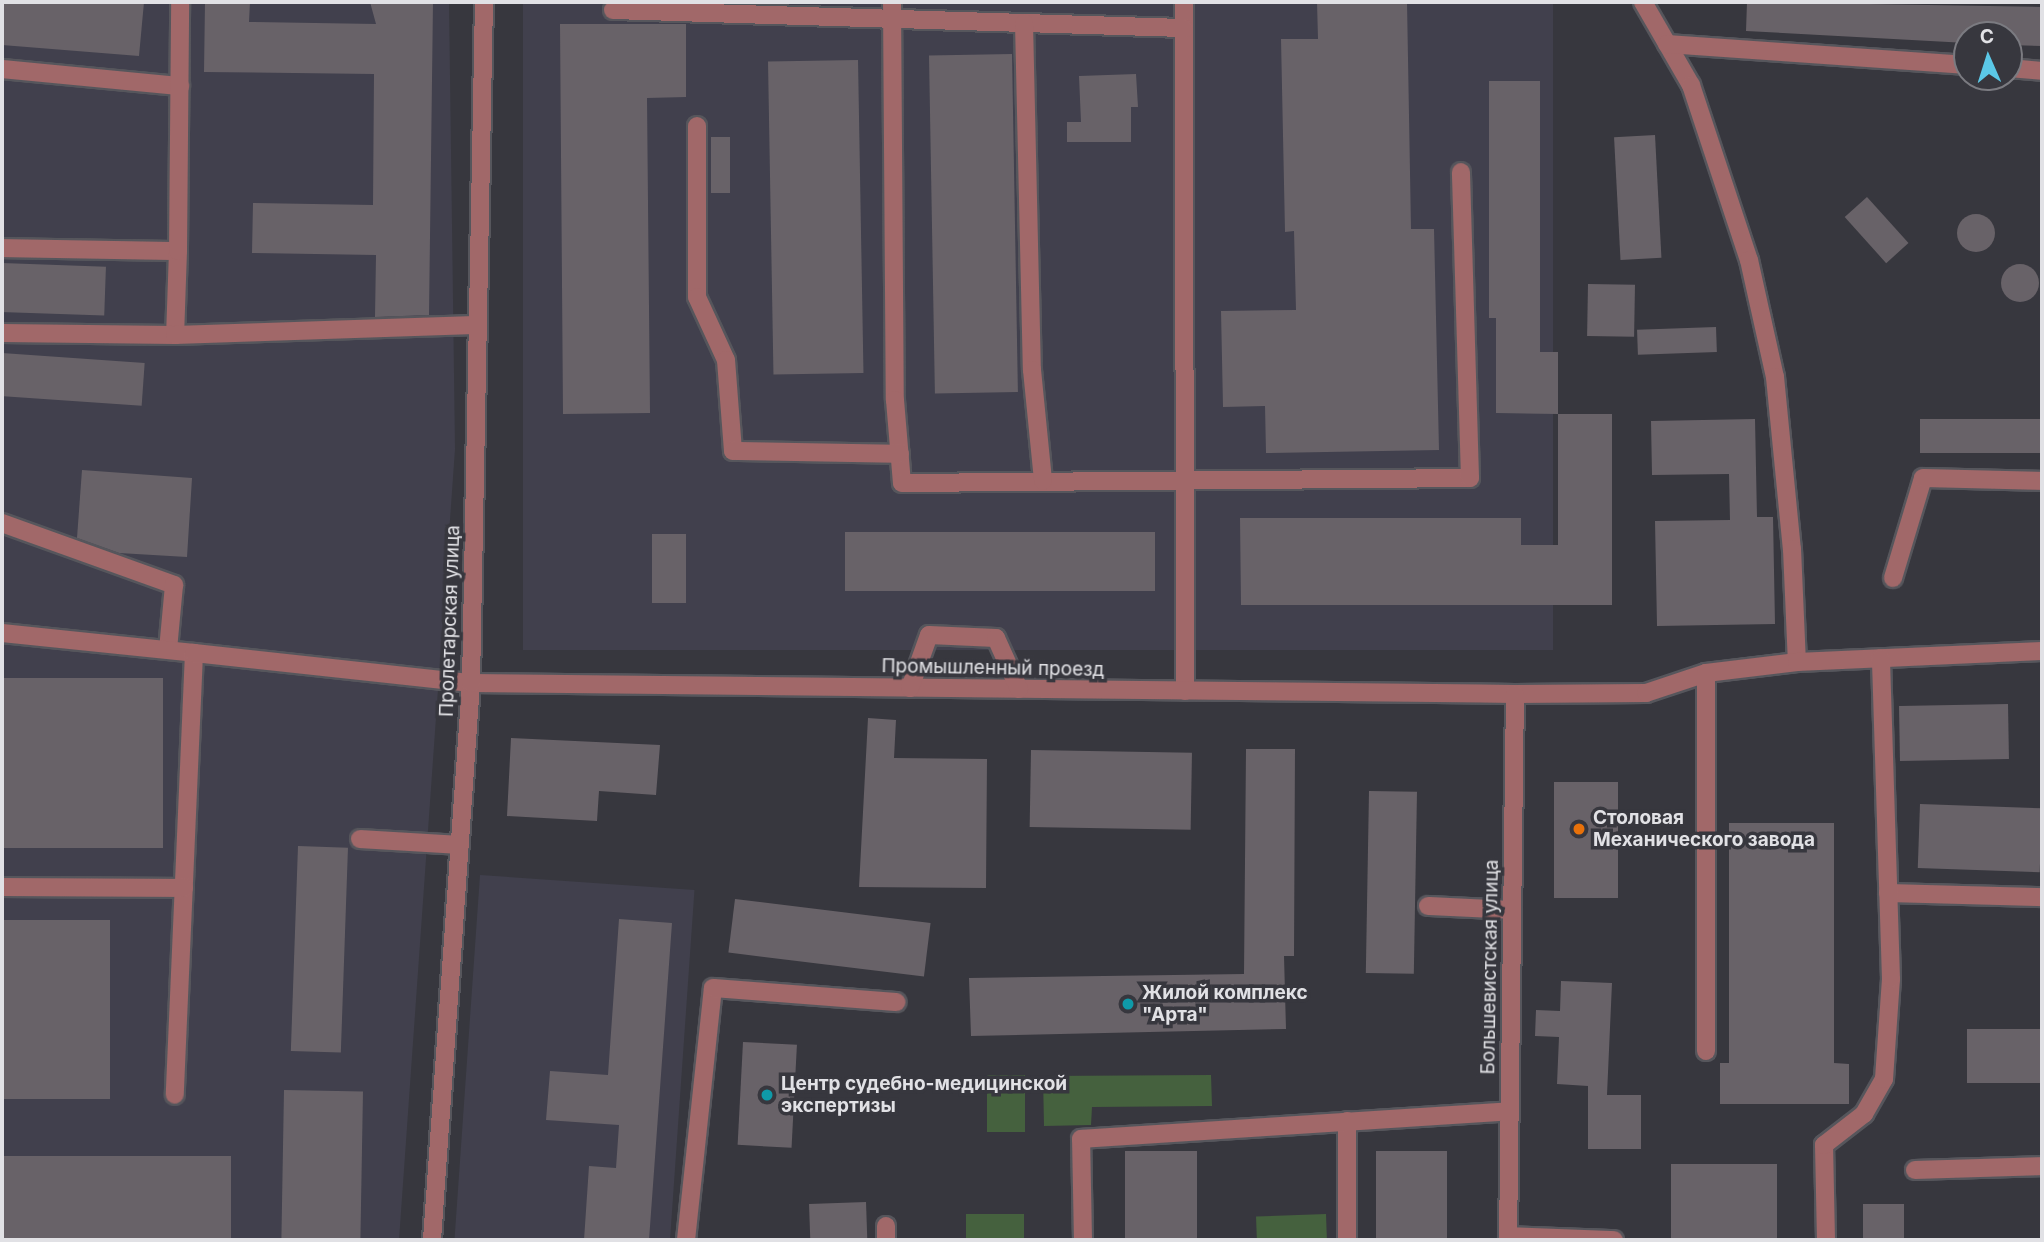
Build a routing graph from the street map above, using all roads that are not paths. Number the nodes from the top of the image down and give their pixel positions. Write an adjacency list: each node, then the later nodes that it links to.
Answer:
1 (180, 2): 14 (street)
2 (484, 2): 19 (street, Пролетарская улица)
3 (1184, 2): 8 (street)
4 (1643, 2): 9 (street)
5 (613, 10): 6 (street)
6 (891, 10): 7 (street); 22 (street)
7 (1024, 23): 8 (street); 23 (street)
8 (1184, 28): 25 (street)
9 (1667, 44): 10 (street); 33 (street)
10 (1953, 64)
11 (2, 69): 14 (street)
12 (2023, 69): 13 (street)
13 (2042, 71)
14 (180, 86): 18 (street)
15 (697, 126): 22 (street)
16 (1461, 172): 25 (street)
17 (2, 248): 18 (street)
18 (178, 251): 21 (street)
19 (475, 325): 21 (street); 35 (street, Пролетарская улица)
20 (2, 333): 21 (street)
21 (175, 335)
22 (900, 454): 23 (street)
23 (1043, 480): 25 (street)
24 (2042, 481): 27 (street)
25 (1185, 482): 38 (street)
26 (2, 523): 29 (street)
27 (1893, 578)
28 (2, 633): 29 (street, Промышленный проезд)
29 (168, 650): 31 (street, Промышленный проезд)
30 (2042, 651): 32 (street, Промышленный проезд)
31 (194, 653): 35 (street, Промышленный проезд); 43 (street)
32 (1881, 658): 33 (street, Промышленный проезд); 44 (street)
33 (1797, 662): 34 (street, Промышленный проезд)
34 (1706, 673): 39 (street, Промышленный проезд); 49 (street)
35 (471, 683): 36 (street, Промышленный проезд); 41 (street, Пролетарская улица)
36 (910, 688): 37 (street, Промышленный проезд); 37 (street)
37 (1019, 689): 38 (street, Промышленный проезд)
38 (1185, 691): 39 (street, Промышленный проезд)
39 (1515, 694): 47 (street, Большевистская улица)
40 (360, 839): 41 (street)
41 (460, 845): 56 (street, Пролетарская улица)
42 (2, 887): 43 (street)
43 (184, 888): 50 (street)
44 (1888, 893): 45 (street); 61 (street)
45 (2042, 897)
46 (1428, 906): 47 (street)
47 (1512, 910): 51 (street, Большевистская улица)
48 (896, 1002): 57 (street)
49 (1706, 1051)
50 (175, 1095)
51 (1509, 1111): 52 (street); 55 (street, Большевистская улица)
52 (1347, 1121): 58 (street); 59 (street)
53 (2042, 1166): 54 (street)
54 (1914, 1170)
55 (1508, 1238): 60 (street)
56 (432, 1240)
57 (686, 1240)
58 (1083, 1240)
59 (1347, 1240)
60 (1614, 1240)
61 (1826, 1240)

